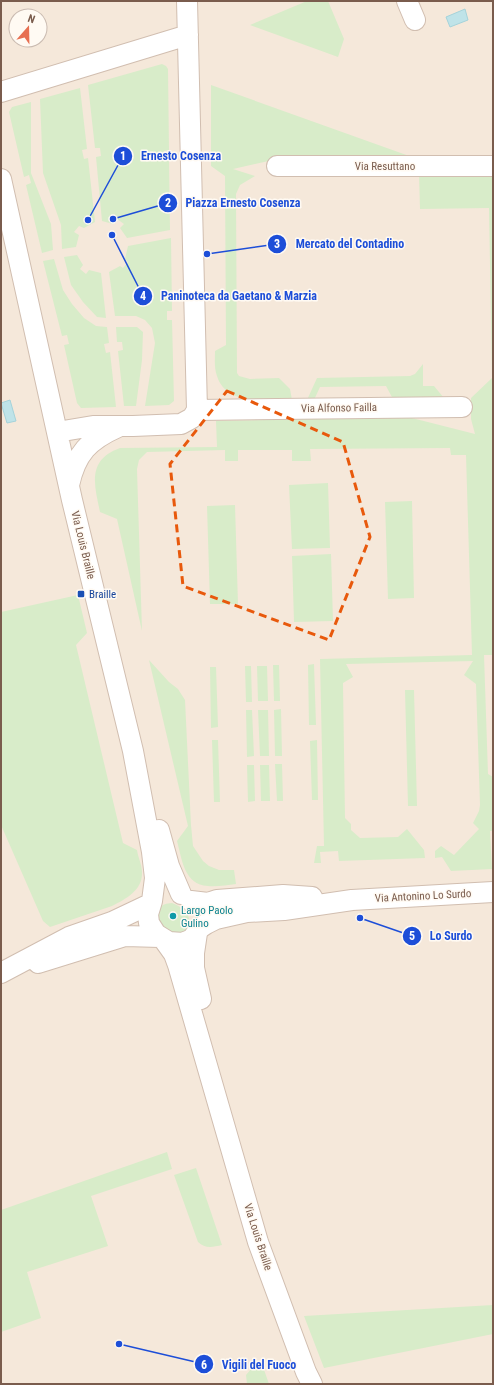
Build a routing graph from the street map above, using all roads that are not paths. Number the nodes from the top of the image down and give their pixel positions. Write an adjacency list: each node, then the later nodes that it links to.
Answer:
1 (188, 1): 4 (street)
2 (407, 1): 3 (street)
3 (415, 20)
4 (188, 35): 5 (street); 10 (street)
5 (1, 92)
6 (277, 166): 7 (street, Via Resuttano)
7 (493, 166)
8 (1, 179): 12 (street, Via Louis Braille)
9 (462, 406): 10 (street, Via Alfonso Failla)
10 (207, 410): 11 (street)
11 (120, 426): 12 (street); 13 (street)
12 (57, 432): 13 (street, Via Louis Braille)
13 (69, 485): 14 (street, Via Louis Braille)
14 (133, 750): 16 (street); 18 (street)
15 (493, 892): 17 (street, Via Antonino Lo Surdo)
16 (186, 898): 17 (street); 18 (street); 19 (street)
17 (352, 900): 19 (street)
18 (151, 902): 20 (street); 21 (street)
19 (198, 930): 20 (street); 22 (street)
20 (162, 939): 21 (street); 22 (street)
21 (3, 972)
22 (217, 1100): 23 (street, Via Louis Braille)
23 (309, 1380)

